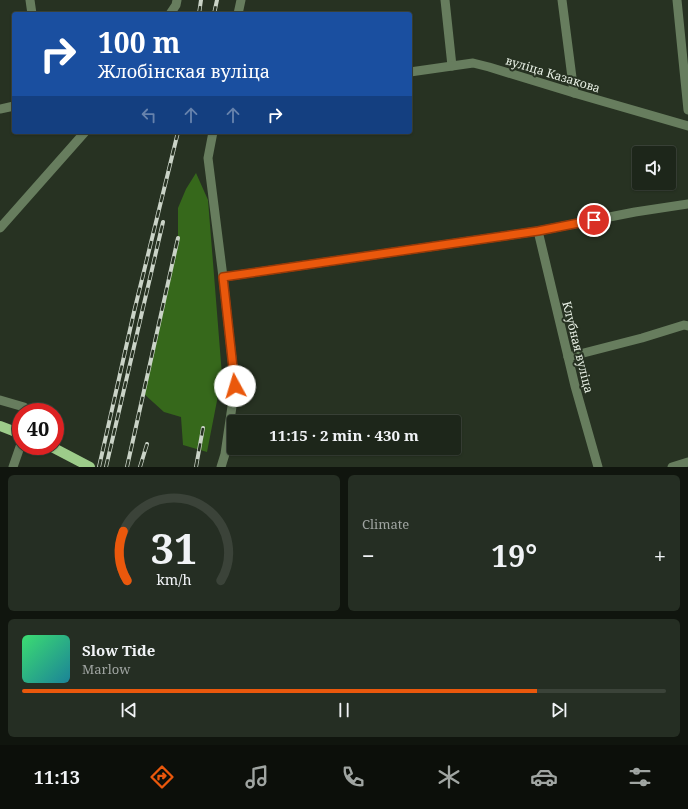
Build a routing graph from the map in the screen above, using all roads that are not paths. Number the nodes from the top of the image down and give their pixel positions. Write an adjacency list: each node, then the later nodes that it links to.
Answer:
1 (30, 0): 7 (street)
2 (177, 0): 8 (street)
3 (241, 0): 9 (street)
4 (445, 0): 11 (street)
5 (562, 0): 13 (street)
6 (677, 0): 10 (street)
7 (32, 12)
8 (171, 12)
9 (238, 12)
10 (686, 60): 16 (street)
11 (452, 66): 12 (street, вуліца Казакова); 13 (street, вуліца Казакова)
12 (412, 72)
13 (574, 93): 17 (street, вуліца Казакова)
14 (12, 106): 15 (street)
15 (0, 109)
16 (688, 110)
17 (688, 126)
18 (83, 134): 21 (street)
19 (213, 134): 23 (street)
20 (688, 204): 22 (street)
21 (0, 228)
22 (538, 231): 23 (street); 25 (street, Клубная вуліца)
23 (223, 277): 35 (street)
24 (688, 326): 25 (street)
25 (568, 357): 36 (street, Клубная вуліца)
26 (0, 400): 27 (street)
27 (12, 404)
28 (0, 426): 29 (main road)
29 (12, 431)
30 (64, 453): 34 (main road)
31 (17, 455): 33 (street)
32 (688, 462): 37 (street)
33 (13, 467)
34 (90, 467)
35 (222, 467)
36 (598, 467)
37 (672, 467)

